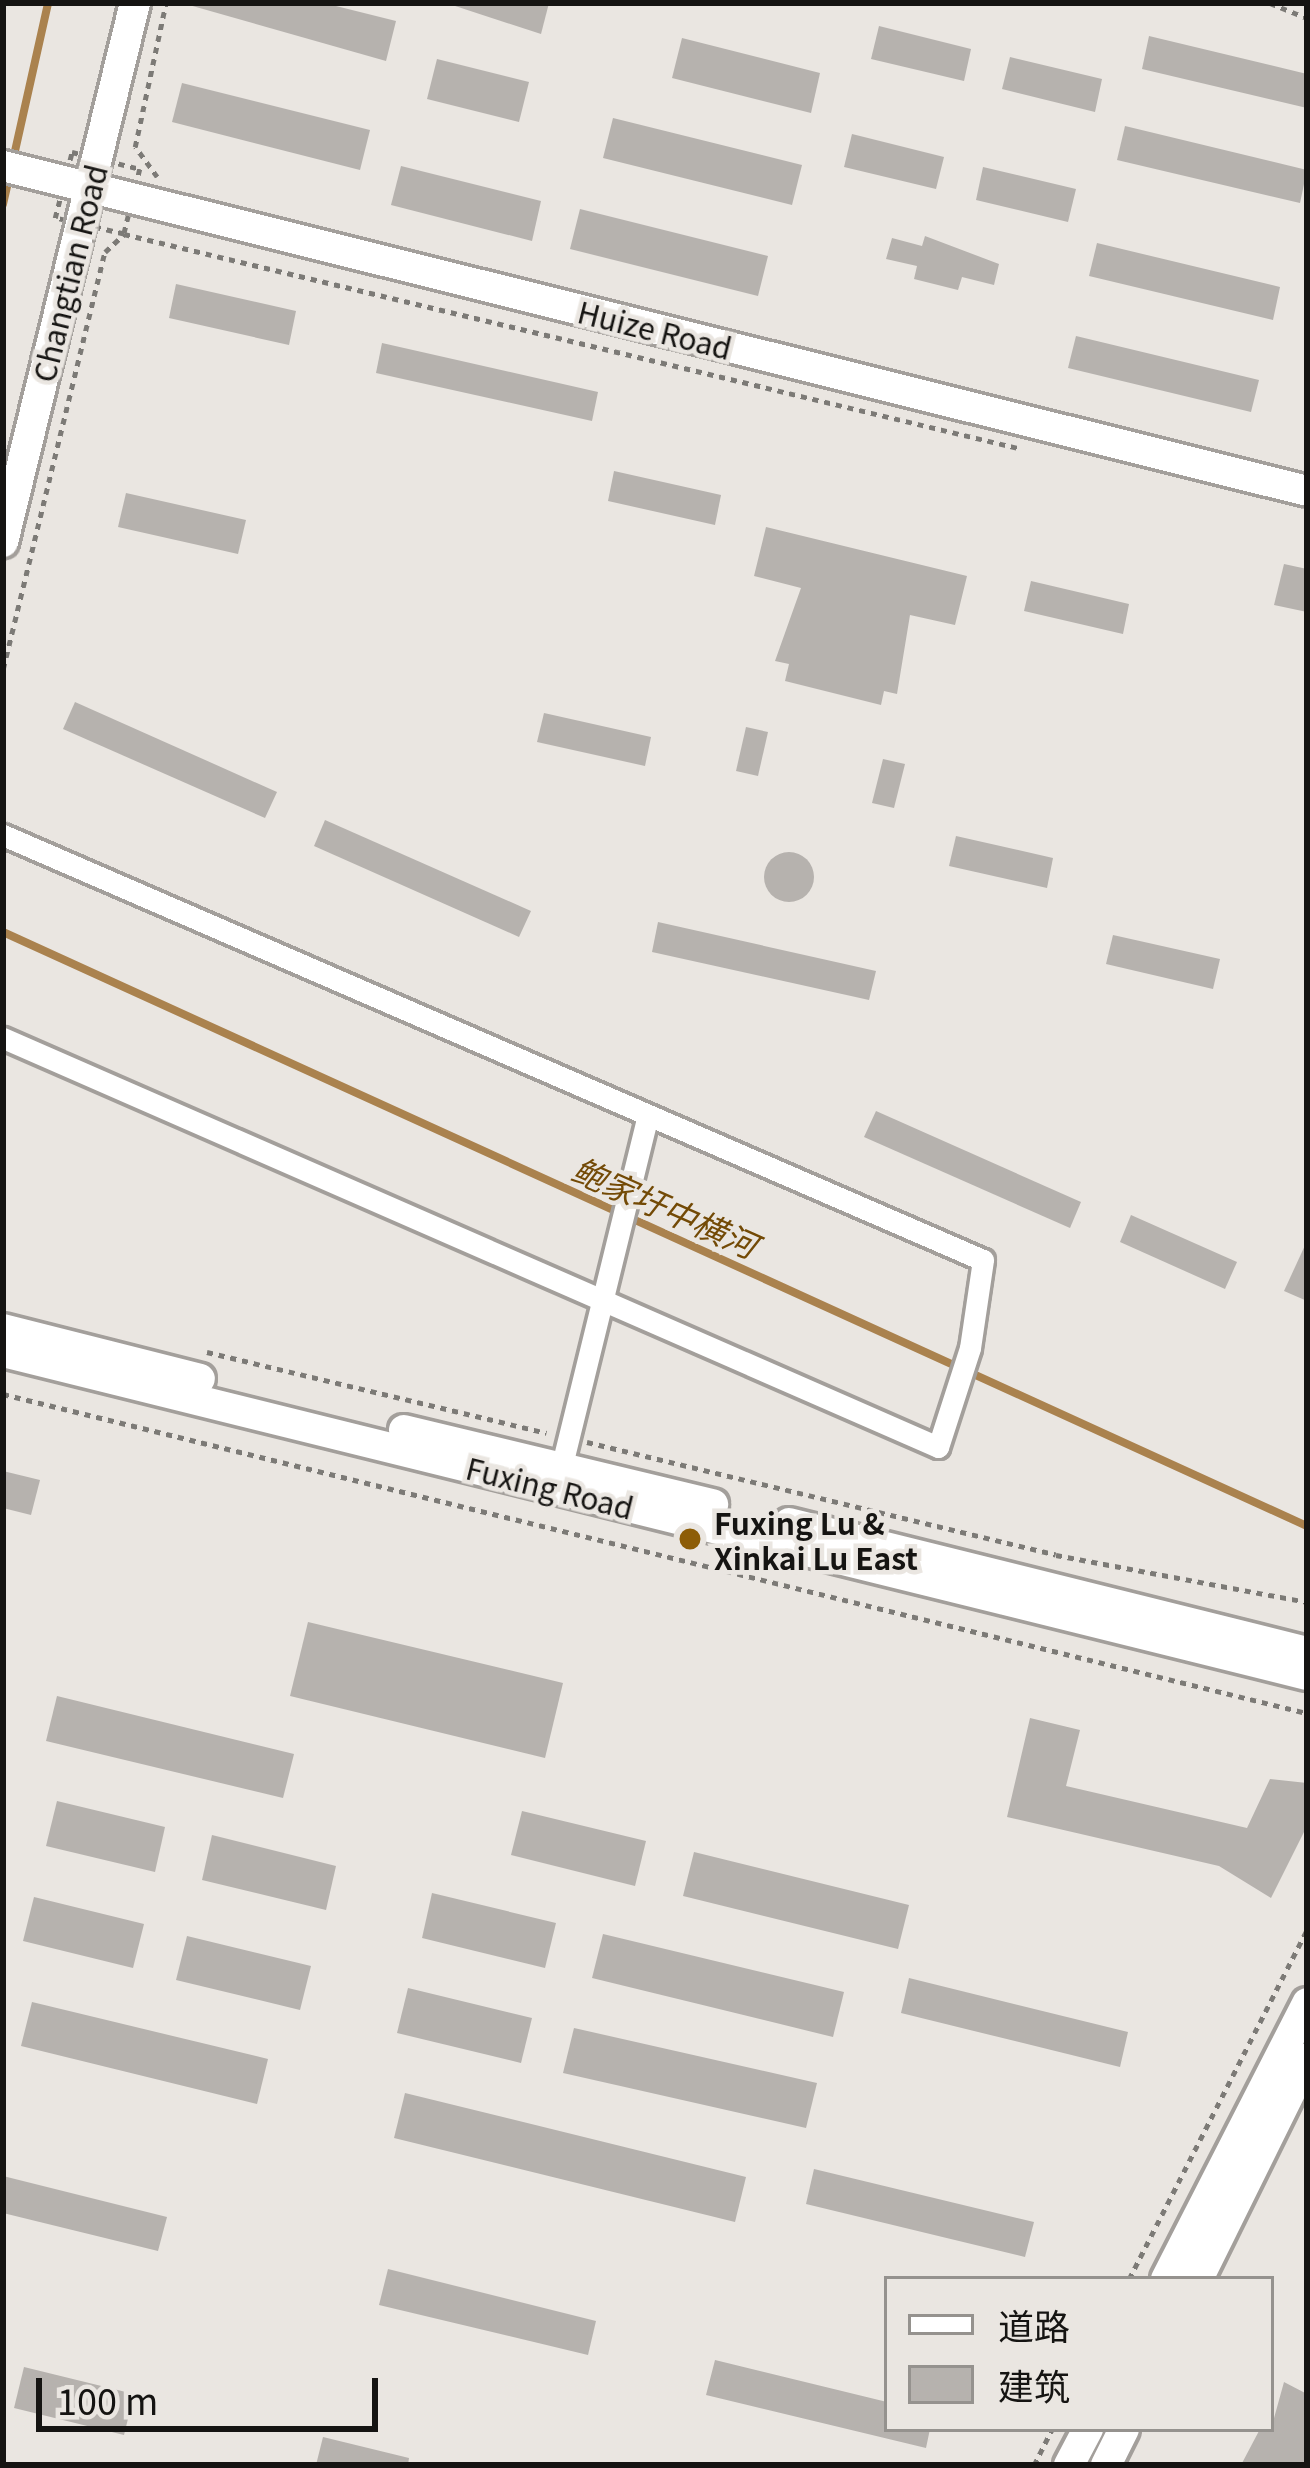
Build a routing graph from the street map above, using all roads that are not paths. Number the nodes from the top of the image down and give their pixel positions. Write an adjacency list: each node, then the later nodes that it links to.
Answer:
1 (135, 3): 3 (street, Changtian Road)
2 (15, 169): 3 (street, Huize Road)
3 (90, 188): 4 (street, Huize Road); 5 (street, Changtian Road)
4 (1307, 491)
5 (3, 542)
6 (3, 835): 8 (street)
7 (3, 1038): 9 (street)
8 (647, 1119): 9 (street); 9 (street)
9 (604, 1301): 12 (street)
10 (3, 1329): 12 (street, Fuxing Road)
11 (3, 1352): 12 (street, Fuxing Road)
12 (559, 1478): 13 (street, Fuxing Road); 14 (street, Fuxing Road)
13 (1307, 1652)
14 (1307, 1675)
15 (1307, 2003): 17 (street)
16 (1307, 2058): 18 (street)
17 (1168, 2276)
18 (1199, 2276)
19 (1086, 2432): 21 (street)
20 (1122, 2432): 22 (street)
21 (1070, 2465)
22 (1106, 2465)

